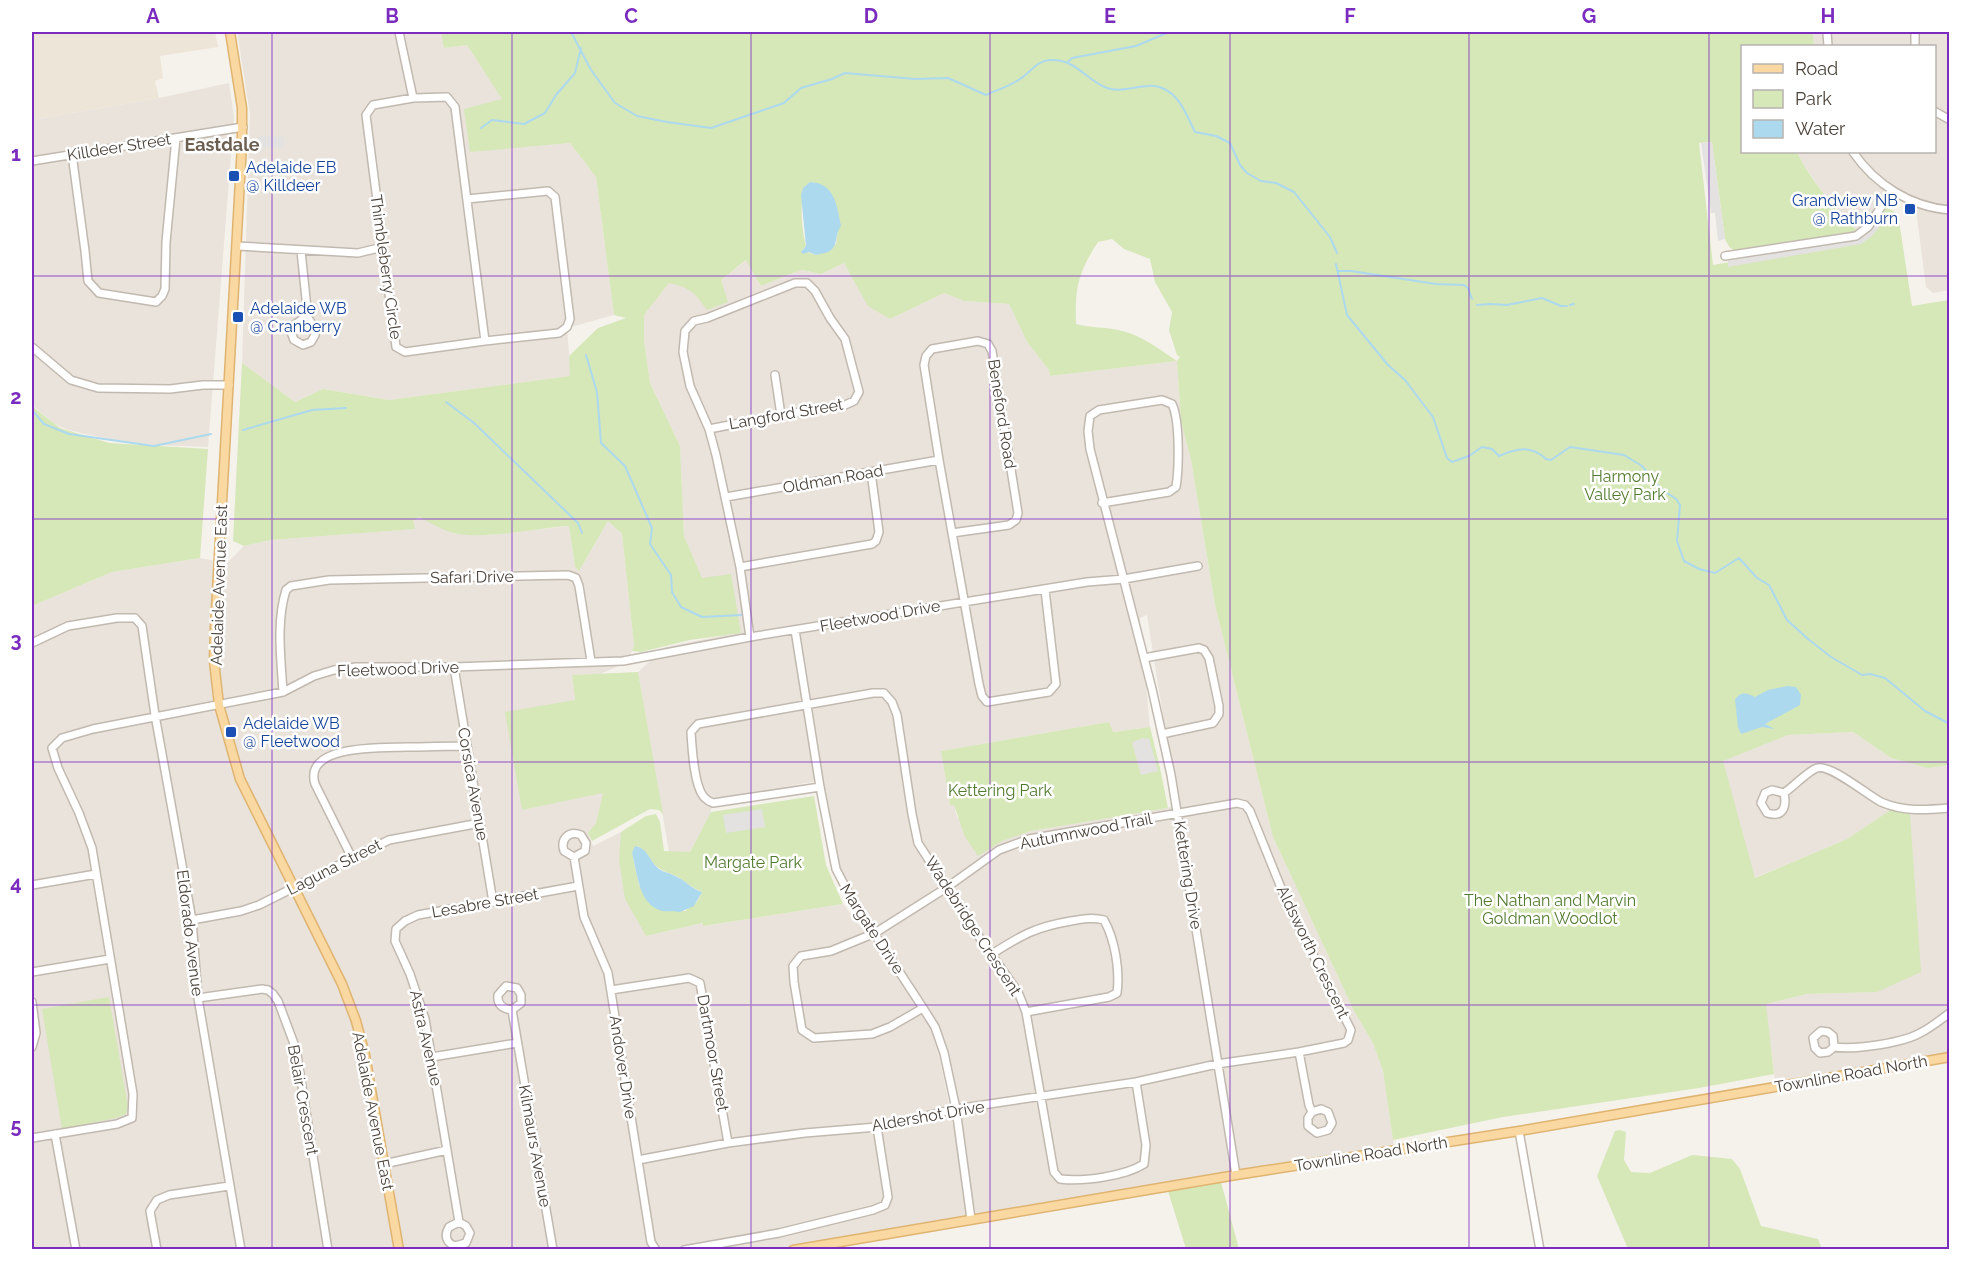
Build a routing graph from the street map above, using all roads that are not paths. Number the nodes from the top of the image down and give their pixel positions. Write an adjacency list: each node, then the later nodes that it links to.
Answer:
1 (230, 32): 6 (main road, Adelaide Avenue East)
2 (399, 32): 3 (street)
3 (413, 98): 12 (street, Thimbleberry Circle); 15 (street, Thimbleberry Circle)
4 (1936, 112): 5 (street)
5 (1950, 120)
6 (243, 127): 7 (street, Killdeer Street); 14 (main road, Adelaide Avenue East)
7 (176, 138): 9 (street, Killdeer Street); 9 (street)
8 (1854, 153): 11 (street)
9 (72, 154): 10 (street, Killdeer Street)
10 (32, 161)
11 (1892, 190): 13 (street); 17 (street)
12 (468, 199): 19 (street, Thimbleberry Circle); 19 (street)
13 (1950, 210)
14 (237, 246): 16 (street); 22 (main road, Adelaide Avenue East)
15 (383, 247): 16 (street); 19 (street, Thimbleberry Circle)
16 (301, 251): 18 (street)
17 (1725, 256)
18 (308, 318)
19 (485, 341)
20 (32, 347): 22 (street)
21 (775, 375): 23 (street)
22 (229, 385): 43 (main road, Adelaide Avenue East)
23 (781, 415): 24 (street, Langford Street); 24 (street, Langford Street)
24 (709, 429): 27 (street, Langford Street)
25 (939, 460): 26 (street, Oldman Road); 29 (street, Beneford Road); 29 (street, Beneford Road)
26 (871, 472): 27 (street, Oldman Road); 31 (street)
27 (726, 497): 31 (street, Langford Street)
28 (1102, 503): 28 (street); 32 (street, Kettering Drive)
29 (952, 533): 34 (street, Beneford Road)
30 (1198, 566): 32 (street, Fleetwood Drive)
31 (740, 567): 36 (street, Langford Street)
32 (1124, 579): 33 (street, Fleetwood Drive); 38 (street, Kettering Drive)
33 (1045, 590): 34 (street, Fleetwood Drive); 34 (street, Beneford Road)
34 (964, 602): 35 (street, Fleetwood Drive)
35 (795, 630): 36 (street, Fleetwood Drive); 42 (street, Margate Drive)
36 (750, 637): 39 (street, Fleetwood Drive)
37 (32, 643): 44 (street, Eldorado Avenue)
38 (1144, 658): 45 (street, Kettering Drive); 45 (street)
39 (591, 661): 40 (street, Fleetwood Drive); 41 (street, Safari Drive)
40 (454, 667): 41 (street, Fleetwood Drive); 46 (street, Corsica Avenue)
41 (283, 692): 43 (street, Fleetwood Drive)
42 (806, 704): 47 (street, Margate Drive); 47 (street, Wadebridge Crescent); 58 (street, Wadebridge Crescent)
43 (219, 705): 44 (street, Fleetwood Drive); 57 (main road, Adelaide Avenue East)
44 (155, 715): 54 (street, Fleetwood Drive); 60 (street, Eldorado Avenue)
45 (1162, 734): 50 (street, Kettering Drive)
46 (466, 746): 51 (street, Corsica Avenue); 53 (street)
47 (820, 787): 62 (street, Margate Drive)
48 (1784, 793): 49 (street)
49 (1950, 808)
50 (1178, 814): 58 (street, Autumnwood Trail); 76 (street, Aldsworth Crescent); 79 (street, Kettering Drive)
51 (480, 823): 53 (street, Laguna Street); 59 (street, Corsica Avenue)
52 (574, 857): 56 (street, Andover Drive)
53 (352, 858): 57 (street, Laguna Street)
54 (96, 874): 55 (street); 64 (street, Fleetwood Drive)
55 (32, 885)
56 (578, 886): 59 (street, Lesabre Street); 66 (street, Andover Drive)
57 (293, 888): 60 (street, Laguna Street); 91 (main road, Adelaide Avenue East)
58 (946, 888): 62 (street, Autumnwood Trail); 63 (street, Wadebridge Crescent)
59 (493, 902): 61 (street, Lesabre Street)
60 (192, 920): 67 (street, Eldorado Avenue)
61 (396, 929): 77 (street, Astra Avenue)
62 (875, 933): 69 (street, Margate Drive); 69 (street, Autumnwood Trail)
63 (992, 954): 71 (street, Wadebridge Crescent); 71 (street)
64 (110, 959): 65 (street); 86 (street, Fleetwood Drive)
65 (32, 972)
66 (610, 990): 88 (street, Dartmoor Street); 90 (street, Andover Drive)
67 (198, 998): 93 (street, Eldorado Avenue); 99 (street, Belair Crescent)
68 (32, 1002): 74 (street)
69 (923, 1008): 82 (street, Margate Drive)
70 (512, 1011): 73 (street, Kilmaurs Avenue)
71 (1026, 1012): 81 (street, Wadebridge Crescent)
72 (1950, 1013): 75 (street)
73 (517, 1043): 77 (street); 101 (street, Kilmaurs Avenue)
74 (32, 1047)
75 (1834, 1047)
76 (1299, 1052): 79 (street, Aldsworth Crescent); 83 (street)
77 (432, 1057): 89 (street, Astra Avenue)
78 (1950, 1057): 85 (main road, Townline Road North)
79 (1218, 1064): 80 (street, Aldershot Drive); 92 (street, Kettering Drive)
80 (1136, 1082): 81 (street, Aldershot Drive); 81 (street, Wadebridge Crescent)
81 (1041, 1098): 82 (street, Aldershot Drive)
82 (956, 1109): 84 (street, Aldershot Drive); 94 (street, Margate Drive)
83 (1312, 1112)
84 (877, 1127): 88 (street, Aldershot Drive); 103 (street)
85 (1520, 1131): 92 (main road, Townline Road North); 105 (street)
86 (55, 1134): 87 (street, Fleetwood Drive); 96 (street)
87 (32, 1138)
88 (728, 1143): 90 (street, Aldershot Drive)
89 (447, 1150): 91 (street); 95 (street, Astra Avenue)
90 (638, 1160): 102 (street, Andover Drive)
91 (384, 1164): 100 (main road, Adelaide Avenue East)
92 (1236, 1174): 94 (main road, Townline Road North)
93 (229, 1186): 97 (street); 98 (street, Eldorado Avenue)
94 (972, 1220): 104 (main road, Townline Road North)
95 (459, 1222)
96 (76, 1250)
97 (157, 1250)
98 (241, 1250)
99 (328, 1250)
100 (399, 1250)
101 (553, 1250)
102 (656, 1250)
103 (684, 1250)
104 (793, 1250)
105 (1540, 1250)

